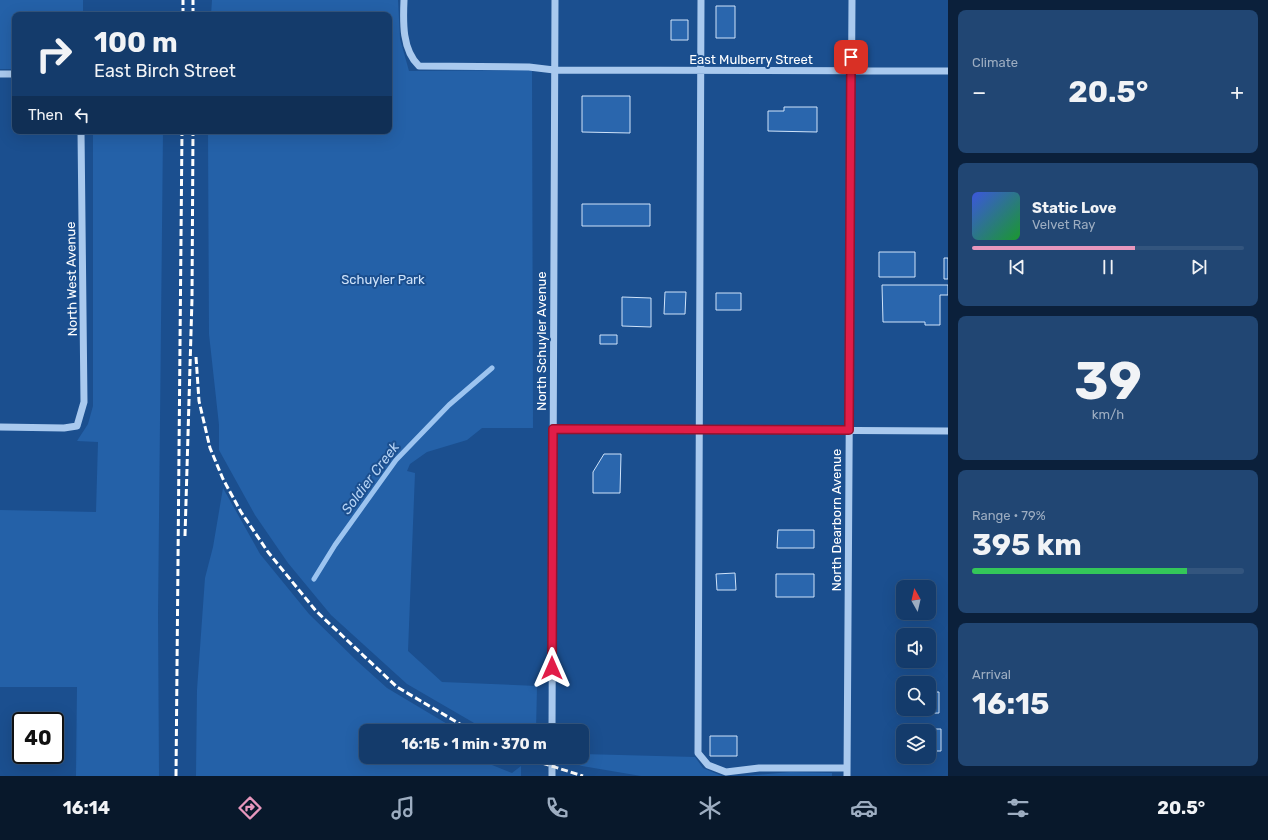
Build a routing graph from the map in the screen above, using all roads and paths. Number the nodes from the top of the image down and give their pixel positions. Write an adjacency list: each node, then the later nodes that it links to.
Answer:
1 (404, 0): 5 (street, East Mulberry Street)
2 (554, 0): 5 (street, North Schuyler Avenue)
3 (701, 0): 6 (street)
4 (852, 0): 7 (street, North Dearborn Avenue)
5 (554, 70): 6 (street, East Mulberry Street); 13 (street, North Schuyler Avenue)
6 (701, 70): 7 (street, East Mulberry Street); 14 (street)
7 (851, 71): 8 (street, East Mulberry Street); 15 (street, North Dearborn Avenue)
8 (948, 72)
9 (0, 74): 10 (street)
10 (12, 74)
11 (81, 134): 12 (street, North West Avenue)
12 (0, 427)
13 (553, 429): 14 (street); 17 (street, North Schuyler Avenue)
14 (699, 430): 15 (street); 19 (street)
15 (849, 430): 16 (street); 19 (street, North Dearborn Avenue)
16 (948, 430)
17 (552, 724)
18 (552, 764): 20 (street)
19 (847, 772)
20 (552, 776)

